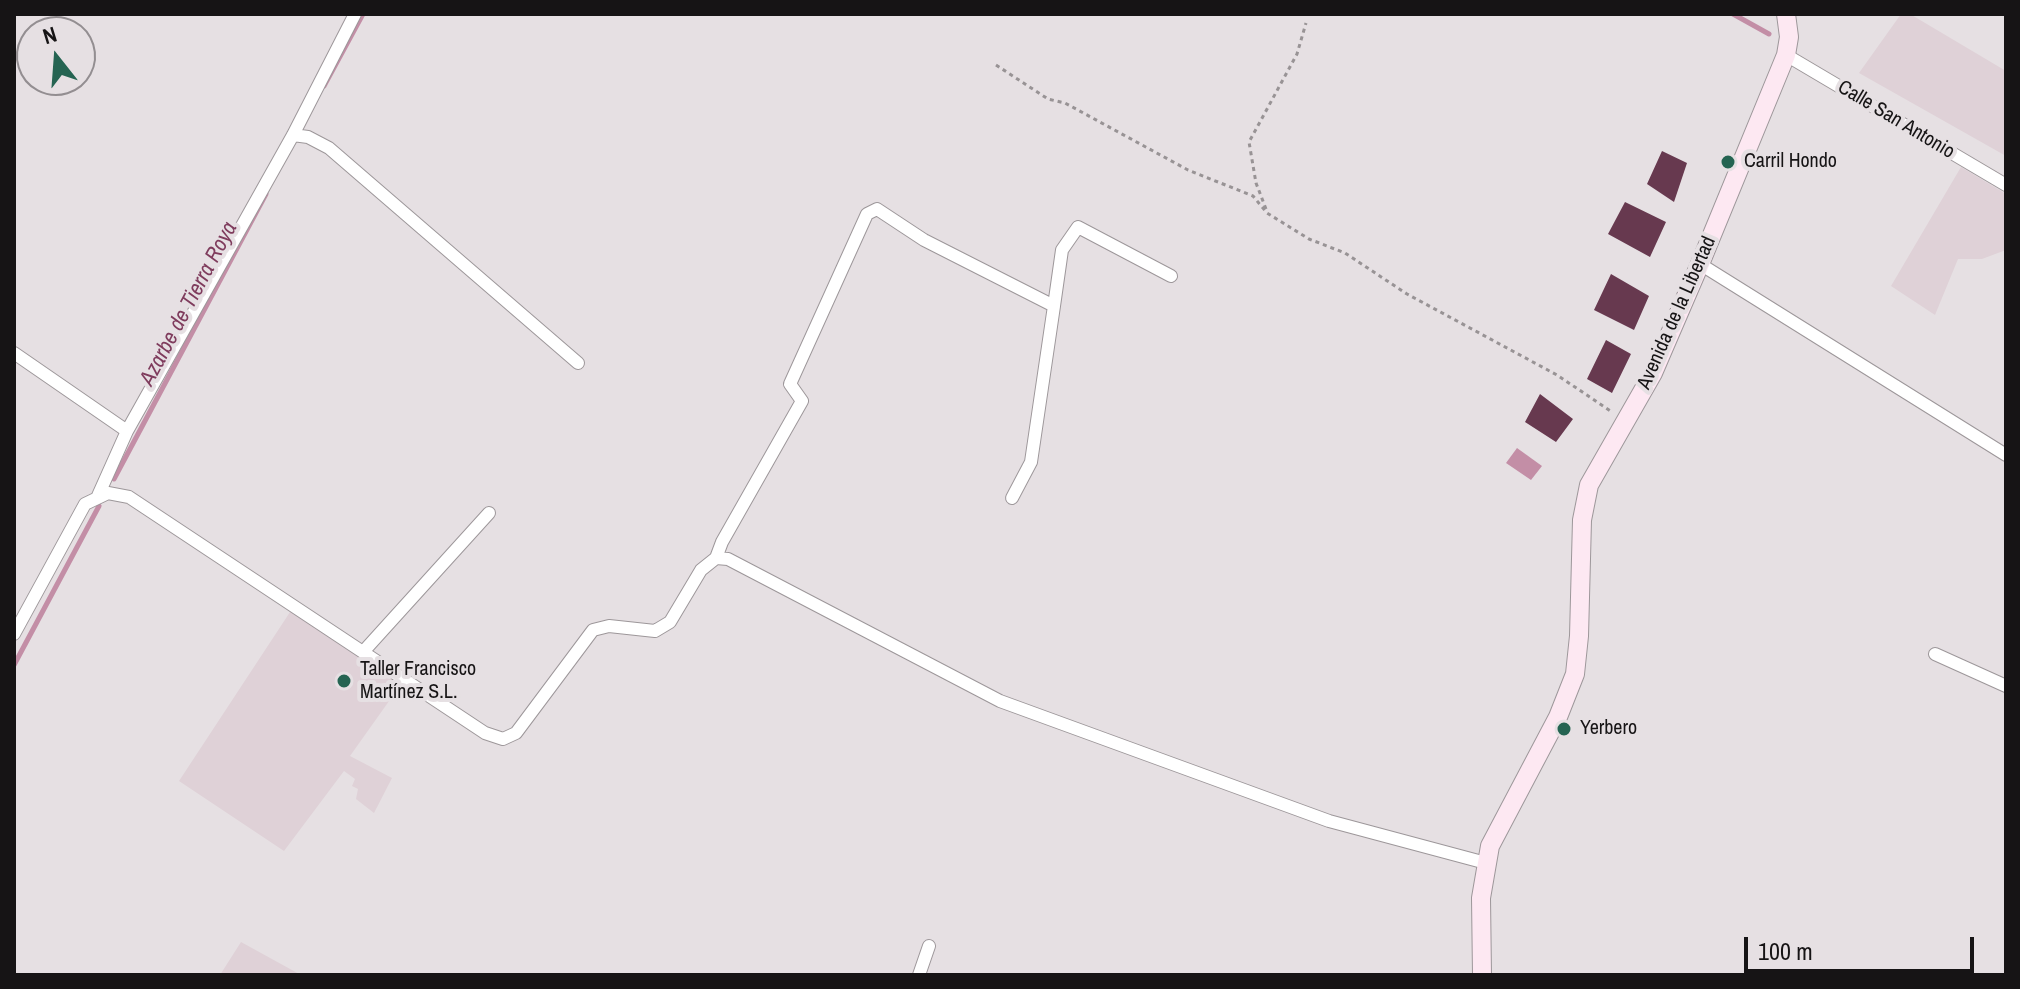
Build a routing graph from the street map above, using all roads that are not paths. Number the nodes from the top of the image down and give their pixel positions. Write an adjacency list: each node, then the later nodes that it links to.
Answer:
1 (355, 14): 4 (street)
2 (1786, 14): 3 (main road, Avenida de la Libertad)
3 (1786, 55): 5 (street, Calle San Antonio); 6 (main road, Avenida de la Libertad)
4 (293, 135): 10 (street); 11 (street)
5 (2006, 185)
6 (1700, 264): 13 (street); 22 (main road, Avenida de la Libertad)
7 (1171, 276): 8 (street)
8 (1054, 306): 15 (street); 17 (street)
9 (14, 353): 11 (street)
10 (578, 363)
11 (127, 431): 14 (street)
12 (2006, 438): 13 (street)
13 (2002, 453)
14 (97, 498): 18 (street); 19 (street)
15 (1012, 498)
16 (489, 513): 19 (street)
17 (716, 558): 19 (street); 22 (street)
18 (14, 634)
19 (363, 652)
20 (1935, 654): 21 (street)
21 (2006, 686)
22 (1486, 863): 25 (main road, Avenida de la Libertad)
23 (929, 946): 24 (street)
24 (919, 975)
25 (1482, 975)

